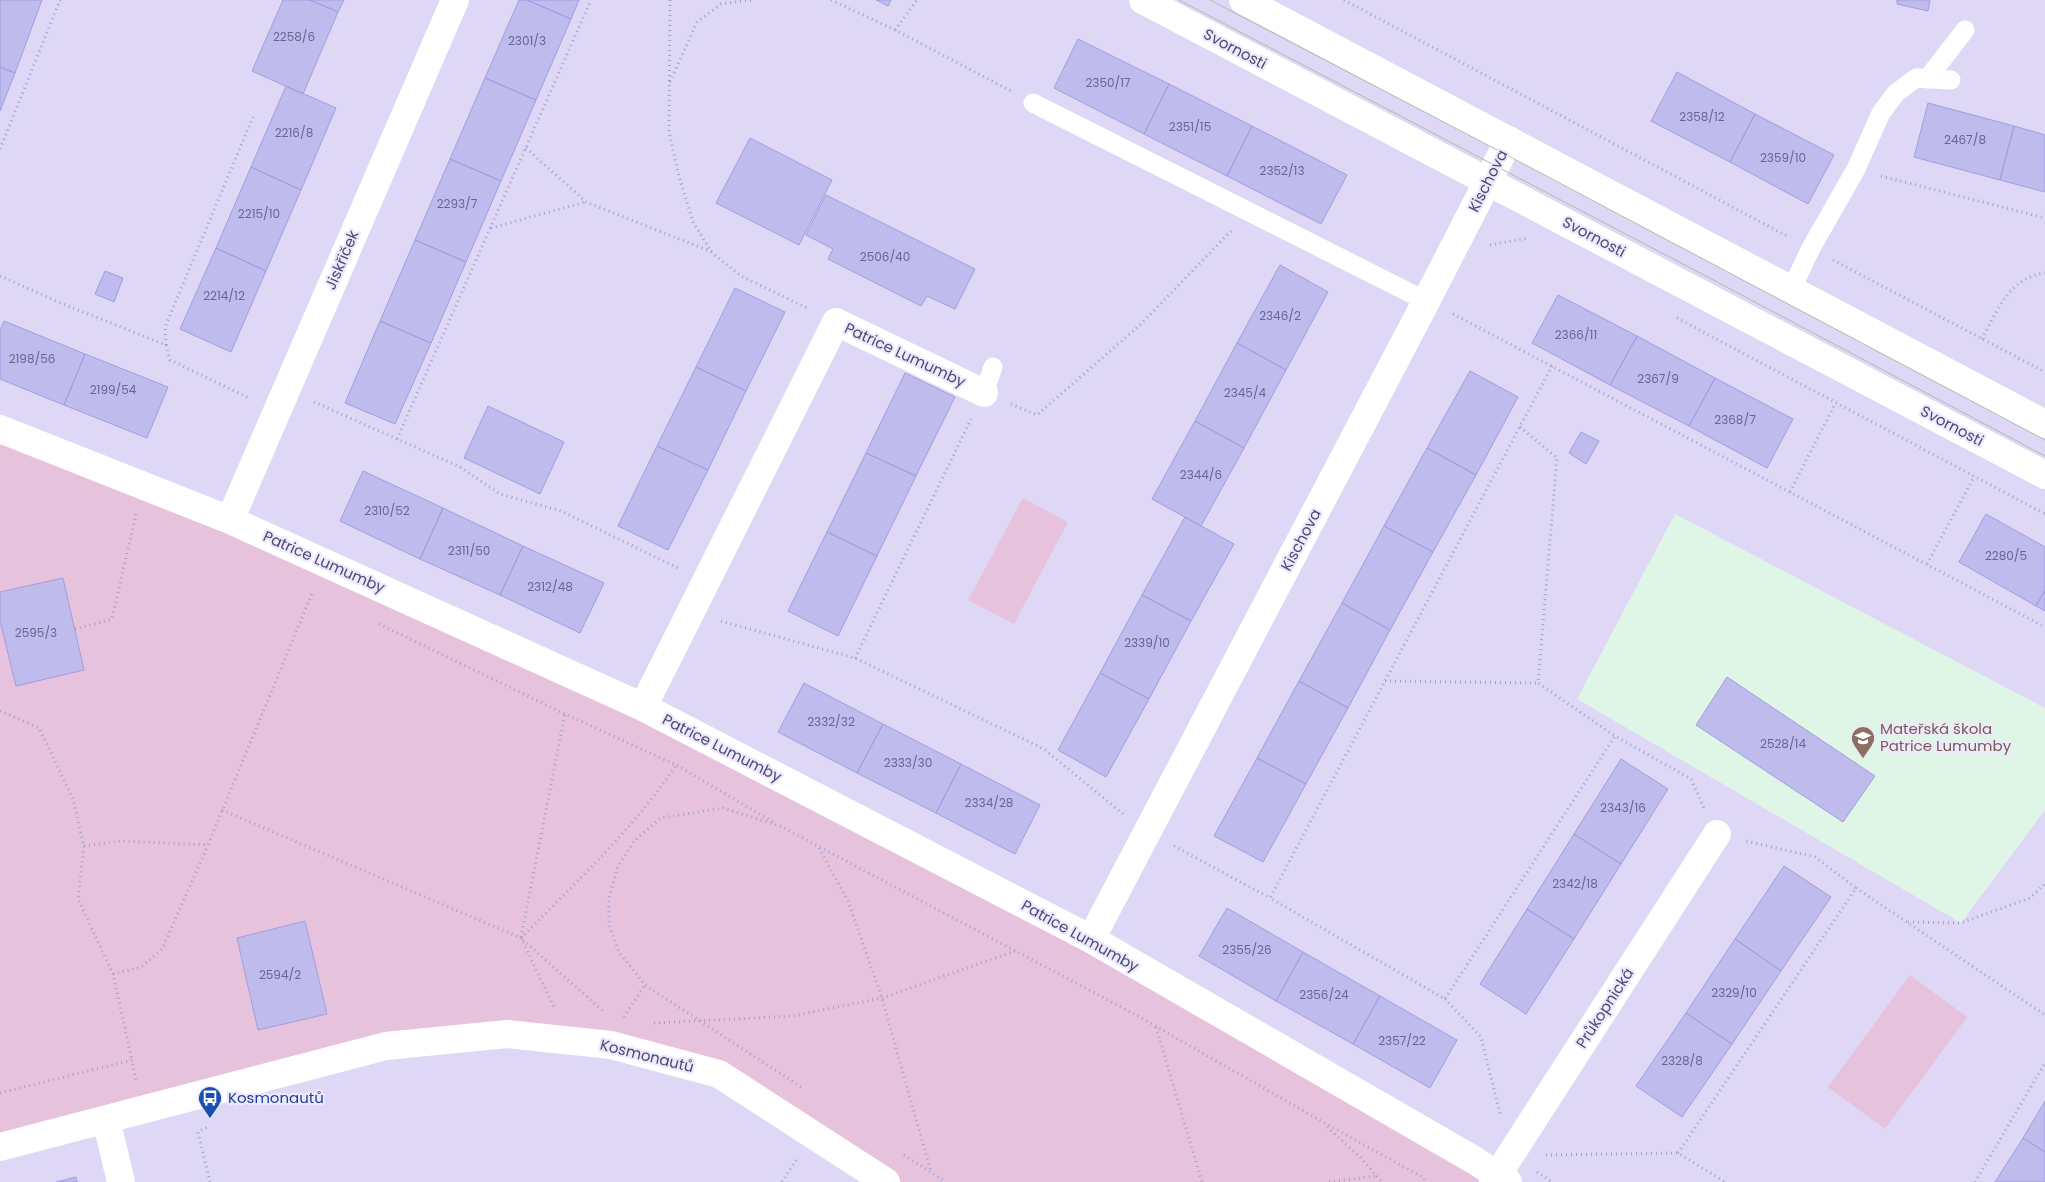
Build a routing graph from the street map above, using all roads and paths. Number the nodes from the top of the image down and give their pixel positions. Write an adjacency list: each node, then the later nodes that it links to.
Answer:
1 (60, 0): 20 (path)
2 (455, 0): 43 (street, Jiskřiček)
3 (592, 0): 19 (path)
4 (670, 0): 15 (path)
5 (752, 0): 15 (path)
6 (831, 0): 11 (path)
7 (917, 0): 11 (path)
8 (1142, 0): 22 (street, Svornosti)
9 (1243, 0): 18 (street)
10 (1344, 0): 29 (path)
11 (895, 30): 16 (path)
12 (1965, 30): 13 (lane)
13 (1927, 79): 14 (lane); 21 (lane)
14 (1951, 80)
15 (669, 85): 30 (path)
16 (1033, 103): 24 (lane)
17 (253, 117): 38 (path)
18 (1509, 140): 22 (street, Kischova); 33 (street)
19 (526, 148): 23 (path); 26 (path)
20 (0, 149)
21 (1856, 169): 25 (path); 29 (lane)
22 (1488, 181): 34 (street, Kischova); 49 (street, Svornosti)
23 (586, 202): 26 (path); 30 (path)
24 (1248, 212): 34 (lane); 42 (path)
25 (2045, 218)
26 (490, 228): 48 (path)
27 (1528, 238): 28 (path)
28 (1482, 246)
29 (1810, 248): 33 (lane); 37 (path)
30 (712, 253): 36 (path)
31 (2045, 273): 37 (path)
32 (0, 276): 38 (path)
33 (1792, 290): 45 (street)
34 (1437, 306): 39 (path); 77 (street, Kischova)
35 (1668, 314): 44 (path)
36 (836, 322): 42 (street, Patrice Lumumby); 59 (street, Patrice Lumumby)
37 (1982, 339): 41 (path)
38 (166, 345): 43 (path)
39 (1552, 366): 46 (path); 51 (path)
40 (993, 367): 42 (lane)
41 (2045, 372)
42 (984, 393): 66 (path)
43 (281, 400): 48 (path); 56 (street, Jiskřiček)
44 (1835, 404): 50 (path); 51 (path)
45 (2045, 424)
46 (1520, 427): 67 (path); 68 (path)
47 (0, 429): 56 (street, Patrice Lumumby)
48 (397, 439): 59 (path)
49 (2045, 475)
50 (1974, 477): 54 (path); 58 (path)
51 (1790, 492): 58 (path)
52 (127, 510): 53 (path)
53 (136, 514): 55 (path); 65 (path)
54 (2045, 514)
55 (145, 518)
56 (230, 520): 57 (street, Patrice Lumumby)
57 (326, 563): 61 (path); 69 (street, Patrice Lumumby)
58 (1927, 564): 64 (path)
59 (706, 582): 62 (street, Patrice Lumumby)
60 (304, 588): 61 (path)
61 (313, 592): 74 (path)
62 (691, 612): 66 (path); 69 (street, Patrice Lumumby)
63 (376, 622): 71 (path)
64 (2045, 627)
65 (75, 629)
66 (854, 658): 77 (path)
67 (1386, 681): 68 (path); 83 (path)
68 (1538, 683): 72 (path)
69 (643, 707): 86 (street, Patrice Lumumby)
70 (0, 711): 79 (path)
71 (565, 714): 73 (path); 85 (path)
72 (1615, 736): 76 (path); 91 (path)
73 (676, 765): 75 (path); 85 (path)
74 (222, 810): 78 (path); 85 (path)
75 (780, 826): 80 (path); 89 (path)
76 (1717, 834): 82 (path); 107 (street, Průkopnická)
77 (1156, 838): 83 (path); 86 (street, Kischova)
78 (208, 845): 79 (path); 88 (path)
79 (84, 846): 88 (path)
80 (818, 846): 87 (path); 90 (path)
81 (2045, 884): 84 (path)
82 (1856, 888): 84 (path); 105 (path)
83 (1270, 898): 91 (path)
84 (1908, 922): 92 (path)
85 (521, 938): 97 (path)
86 (1091, 939): 107 (street, Patrice Lumumby)
87 (1015, 951): 90 (path); 96 (path)
88 (113, 974): 100 (path)
89 (645, 985): 93 (path); 94 (path)
90 (882, 998): 94 (path); 106 (path)
91 (1445, 999): 107 (path)
92 (2045, 1015)
93 (624, 1018)
94 (700, 1020): 95 (path); 99 (path)
95 (646, 1024)
96 (1156, 1027): 102 (path); 112 (path)
97 (571, 1041): 100 (street, Kosmonautů); 110 (street, Kosmonautů)
98 (2045, 1063): 117 (path)
99 (807, 1092)
100 (143, 1109): 101 (street, Kosmonautů)
101 (106, 1119): 103 (street, Kosmonautů); 109 (street)
102 (1321, 1122): 108 (path); 115 (path)
103 (0, 1147)
104 (902, 1153): 106 (path)
105 (1678, 1153): 107 (path); 116 (path)
106 (931, 1172): 111 (path)
107 (1502, 1174)
108 (1376, 1176): 113 (path); 114 (path)
109 (121, 1182)
110 (886, 1182)
111 (946, 1182)
112 (1202, 1182)
113 (1329, 1182)
114 (1382, 1182)
115 (1425, 1182)
116 (1726, 1182)
117 (1975, 1182)

